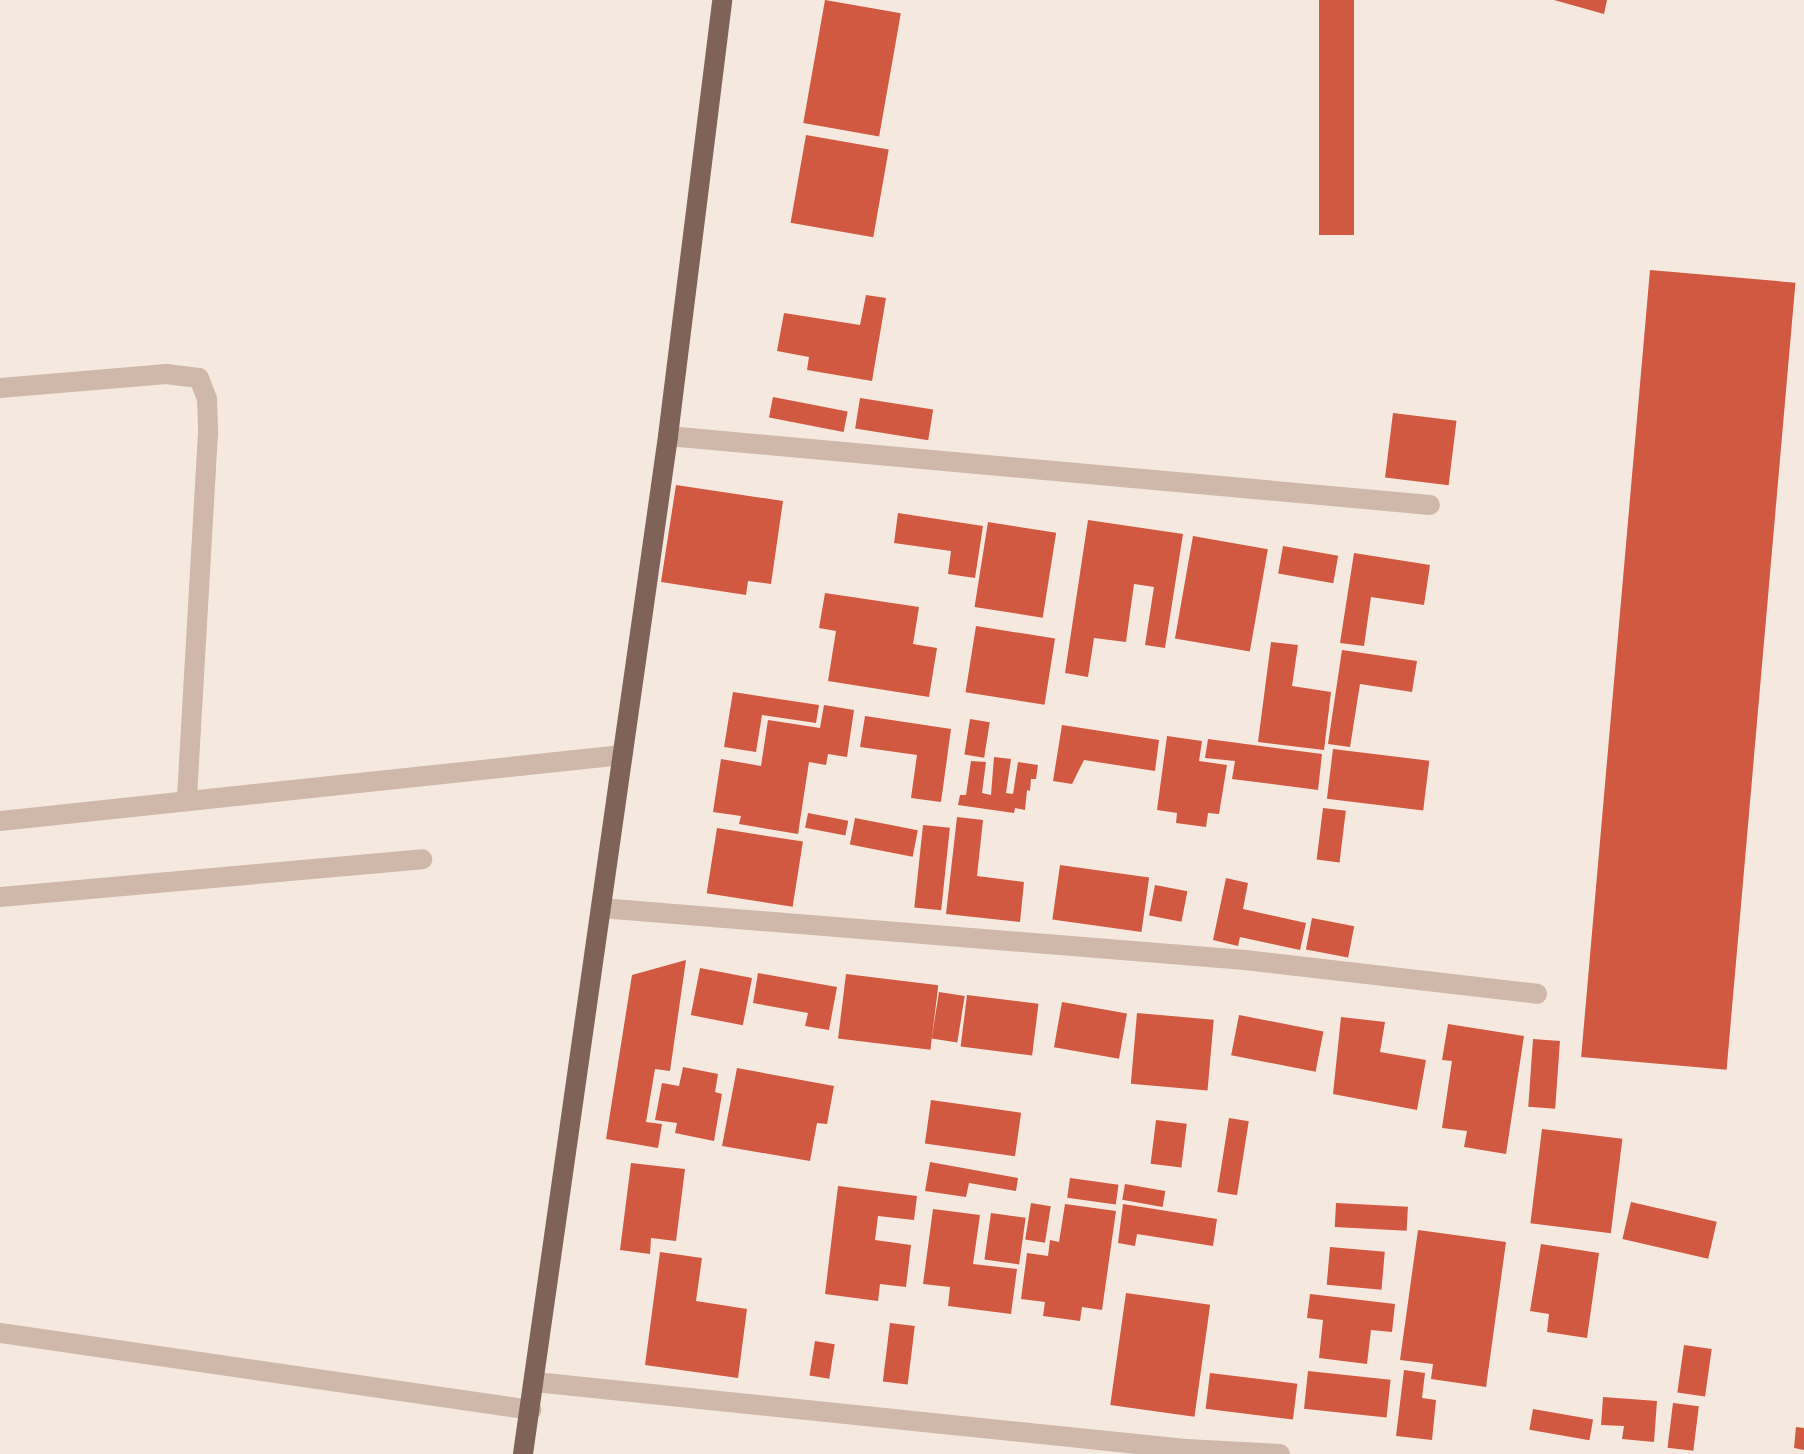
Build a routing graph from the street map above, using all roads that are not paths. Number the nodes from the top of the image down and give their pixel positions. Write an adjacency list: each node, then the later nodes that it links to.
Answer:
1 (722, 0): 3 (main road)
2 (0, 388): 6 (street)
3 (668, 436): 4 (street); 5 (main road)
4 (1430, 505)
5 (623, 755): 6 (street); 10 (main road)
6 (187, 801): 7 (street)
7 (0, 821)
8 (422, 859): 9 (street)
9 (0, 897)
10 (601, 908): 11 (street); 13 (main road)
11 (1537, 994)
12 (0, 1333): 14 (street)
13 (535, 1382): 14 (main road); 15 (street)
14 (531, 1410): 16 (main road)
15 (1186, 1452): 17 (street)
16 (523, 1454)
17 (1280, 1454)

